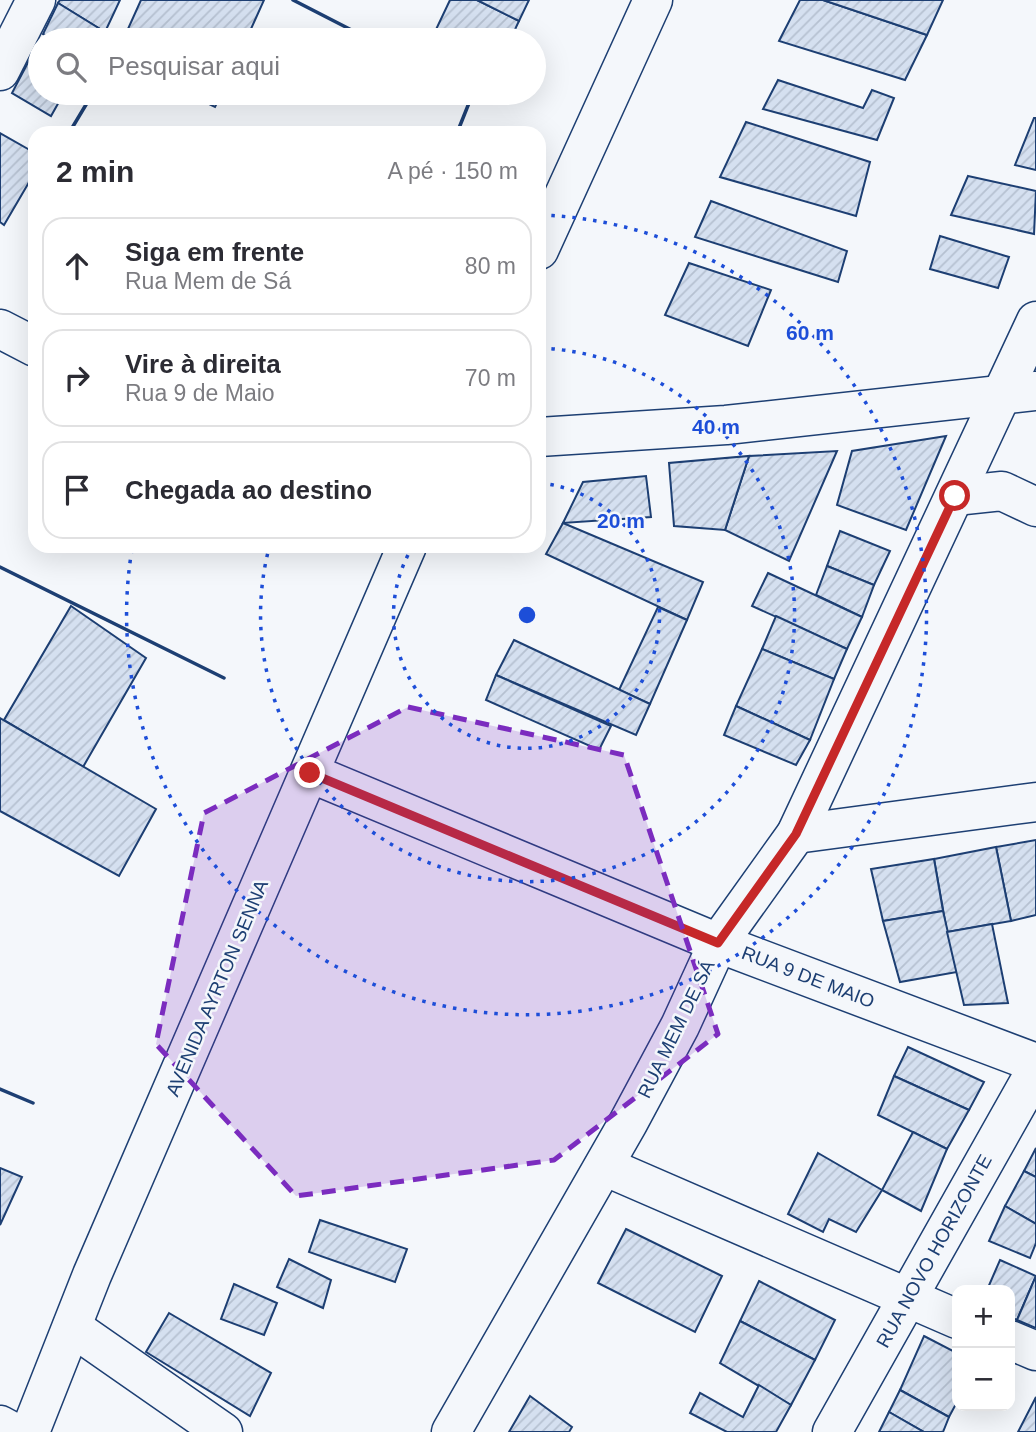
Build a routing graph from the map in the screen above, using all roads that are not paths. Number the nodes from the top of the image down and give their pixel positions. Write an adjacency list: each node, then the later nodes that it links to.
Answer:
1 (36, 0): 3 (main road)
2 (653, 0): 4 (main road)
3 (0, 71)
4 (546, 235)
5 (1036, 321): 8 (main road, RUA MEM DE SÁ)
6 (0, 329): 7 (main road)
7 (28, 343)
8 (1019, 393): 9 (main road); 10 (main road, RUA MEM DE SÁ)
9 (546, 437)
10 (955, 496): 11 (main road); 15 (main road, RUA MEM DE SÁ)
11 (1036, 508)
12 (404, 553): 13 (main road, AVENIDA AYRTON SENNA)
13 (310, 773): 16 (main road, RUA 9 DE MAIO); 22 (main road, AVENIDA AYRTON SENNA)
14 (1036, 802): 15 (main road)
15 (796, 834): 16 (main road, RUA MEM DE SÁ)
16 (718, 943): 17 (main road, RUA 9 DE MAIO); 19 (main road, RUA MEM DE SÁ)
17 (1036, 1063)
18 (1036, 1070): 20 (main road, RUA NOVO HORIZONTE)
19 (604, 1166): 20 (main road); 29 (main road, RUA MEM DE SÁ)
20 (907, 1298): 21 (main road); 30 (main road, RUA NOVO HORIZONTE)
21 (952, 1317)
22 (72, 1326): 27 (main road, AVENIDA AYRTON SENNA); 28 (main road)
23 (1015, 1342): 24 (main road)
24 (1036, 1351)
25 (0, 1425): 26 (main road)
26 (13, 1432)
27 (30, 1432)
28 (223, 1432)
29 (451, 1432)
30 (832, 1432)

